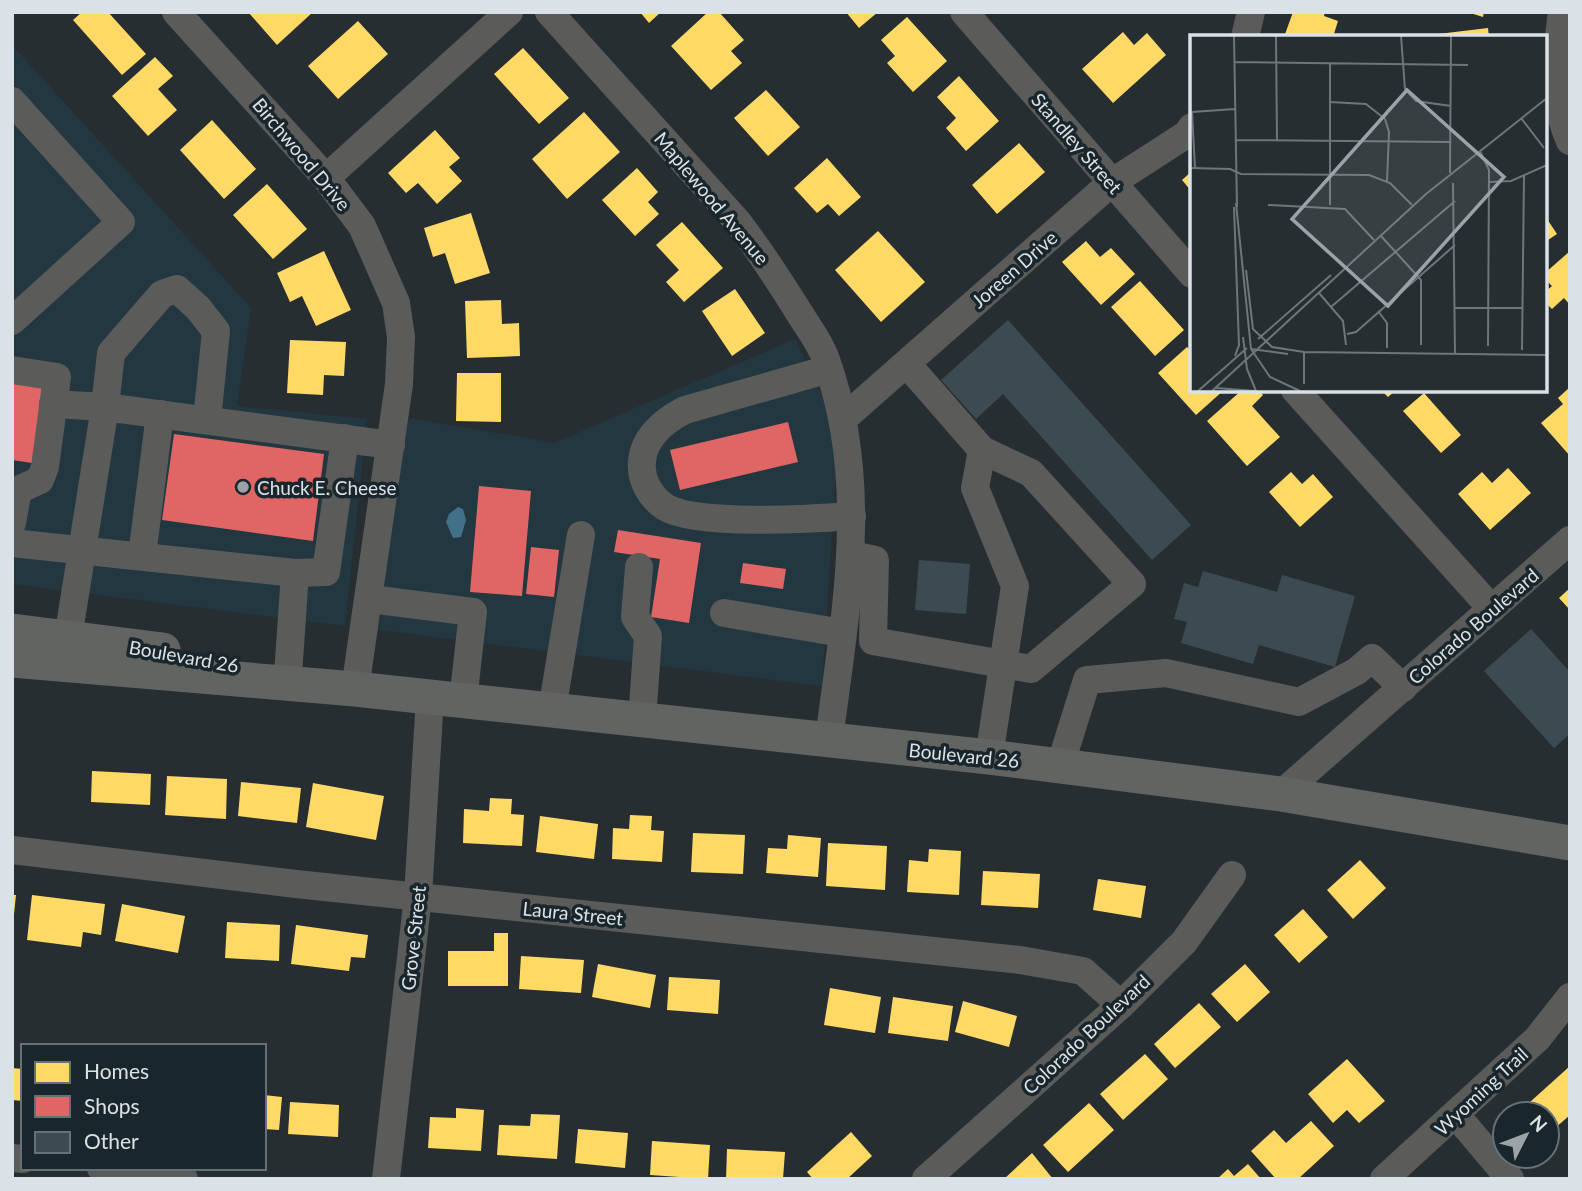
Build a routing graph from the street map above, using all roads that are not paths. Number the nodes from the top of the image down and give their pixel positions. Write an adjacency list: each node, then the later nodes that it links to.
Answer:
1 (176, 12): 11 (street, Birchwood Drive)
2 (509, 12): 11 (street)
3 (549, 12): 16 (street, Maplewood Avenue)
4 (964, 12): 12 (street, Standley Street)
5 (1251, 12): 7 (street)
6 (1562, 12): 10 (street)
7 (1245, 35)
8 (12, 101): 14 (street)
9 (1190, 129): 12 (street, Joreen Drive)
10 (1570, 141)
11 (326, 178): 25 (street, Birchwood Drive)
12 (1111, 183): 13 (street, Standley Street); 15 (street, Joreen Drive)
13 (1190, 272)
14 (12, 321)
15 (907, 364): 22 (street, Joreen Drive); 26 (street)
16 (829, 369): 22 (street, Maplewood Avenue); 28 (street)
17 (12, 370): 19 (street)
18 (1297, 392): 39 (street)
19 (53, 404): 20 (street); 27 (street)
20 (105, 407): 21 (street); 23 (street); 33 (street)
21 (160, 414): 23 (street); 35 (street)
22 (843, 419): 28 (street, Maplewood Avenue)
23 (207, 421): 24 (street)
24 (345, 439): 25 (street); 37 (street)
25 (391, 444): 38 (street, Birchwood Drive)
26 (982, 450): 45 (street); 45 (street)
27 (15, 490): 29 (street)
28 (852, 516): 34 (street, Maplewood Avenue)
29 (12, 523)
30 (581, 535): 50 (street)
31 (1570, 540): 39 (street, Colorado Boulevard)
32 (12, 543): 33 (street)
33 (82, 549): 35 (street); 43 (street)
34 (852, 555): 42 (street, Maplewood Avenue); 45 (street)
35 (142, 556): 37 (street)
36 (639, 567): 51 (street)
37 (295, 573): 46 (street)
38 (370, 599): 48 (street, Birchwood Drive); 49 (street, Grove Street)
39 (1492, 609): 47 (street, Colorado Boulevard)
40 (724, 613): 42 (street)
41 (12, 631): 43 (main road, Boulevard 26)
42 (842, 633): 52 (street, Maplewood Avenue)
43 (68, 638): 46 (main road, Boulevard 26)
44 (12, 660): 48 (main road, Boulevard 26)
45 (1004, 667): 53 (street)
46 (288, 675): 48 (main road, Boulevard 26)
47 (1403, 688): 54 (street); 55 (street, Colorado Boulevard)
48 (355, 689): 49 (main road, Boulevard 26)
49 (447, 699): 50 (main road, Boulevard 26); 59 (street, Grove Street)
50 (552, 710): 51 (main road, Boulevard 26)
51 (642, 720): 52 (main road, Boulevard 26)
52 (829, 740): 53 (main road, Boulevard 26)
53 (989, 757): 54 (main road, Boulevard 26)
54 (1060, 766): 55 (main road, Boulevard 26)
55 (1280, 794): 56 (main road, Boulevard 26)
56 (1570, 842)
57 (12, 850): 59 (street, Laura Street)
58 (1232, 875): 61 (street, Colorado Boulevard)
59 (418, 896): 61 (street, Laura Street); 65 (street, Grove Street)
60 (1570, 997): 62 (street, Wyoming Trail)
61 (1121, 1005): 66 (street, Colorado Boulevard)
62 (1456, 1115): 67 (street, Wyoming Trail); 68 (street)
63 (117, 1170): 64 (street)
64 (184, 1179)
65 (386, 1179)
66 (926, 1179)
67 (1384, 1179)
68 (1510, 1179)

